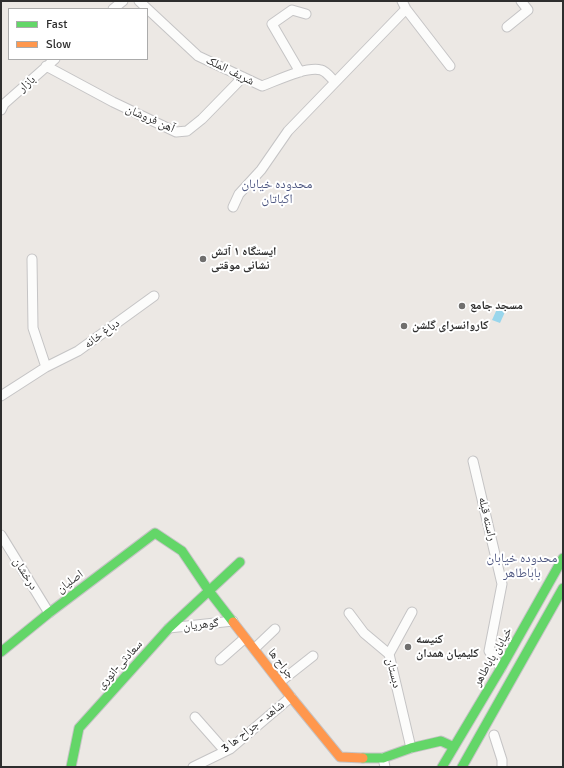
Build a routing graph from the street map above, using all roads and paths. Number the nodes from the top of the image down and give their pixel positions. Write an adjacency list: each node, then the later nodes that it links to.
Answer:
1 (123, 1): 5 (street)
2 (140, 1): 6 (street, شریف الملک)
3 (521, 1): 9 (street)
4 (404, 5): 12 (street); 15 (street)
5 (114, 8)
6 (147, 8)
7 (148, 9): 14 (street, شریف الملک)
8 (306, 14): 13 (street)
9 (507, 27)
10 (53, 60): 11 (street, بازار)
11 (46, 66): 14 (street, آهن فروشان); 16 (street, بازار)
12 (450, 66)
13 (300, 72): 14 (street, شریف الملک); 15 (street, شریف الملک)
14 (243, 77)
15 (335, 82): 17 (street)
16 (1, 110)
17 (234, 207)
18 (32, 259): 20 (street)
19 (154, 296): 20 (street, دباغ خانه)
20 (46, 367): 21 (street, دباغ خانه)
21 (1, 396)
22 (473, 461): 41 (street, راسته قبله)
23 (155, 533): 28 (street, جراح ها); 30 (street, اصلیان)
24 (1, 535): 30 (street, درخشان)
25 (563, 558): 41 (street, خیابان باباطاهر)
26 (240, 562): 28 (street, سعادتی-انوری)
27 (563, 588): 53 (street)
28 (209, 591): 32 (street, جراح ها); 33 (street, سعادتی-انوری)
29 (412, 612): 38 (street)
30 (49, 613): 37 (street, اصلیان)
31 (349, 613): 38 (street, دبستان)
32 (232, 621): 33 (street, گوهریان); 35 (street, جراح ها)
33 (169, 628): 51 (street, سعادتی-انوری)
34 (275, 629): 36 (street)
35 (245, 638): 36 (street, جراح ها); 40 (street)
36 (254, 648): 42 (street, جراح ها)
37 (1, 652)
38 (388, 654): 47 (street, دبستان)
39 (313, 656): 42 (street)
40 (220, 660)
41 (501, 668): 46 (street, خیابان باباطاهر)
42 (280, 682): 43 (street, جراح ها)
43 (291, 697): 48 (street, شاهد - جراح ها 3); 49 (street, جراح ها)
44 (195, 717): 48 (street)
45 (494, 735): 54 (street)
46 (454, 747): 47 (street, جراح ها); 52 (street, خیابان باباطاهر)
47 (411, 748): 49 (street, جراح ها)
48 (225, 751): 50 (street, شاهد - جراح ها 3)
49 (384, 763)
50 (199, 766)
51 (71, 767)
52 (442, 767)
53 (462, 767)
54 (502, 767)

